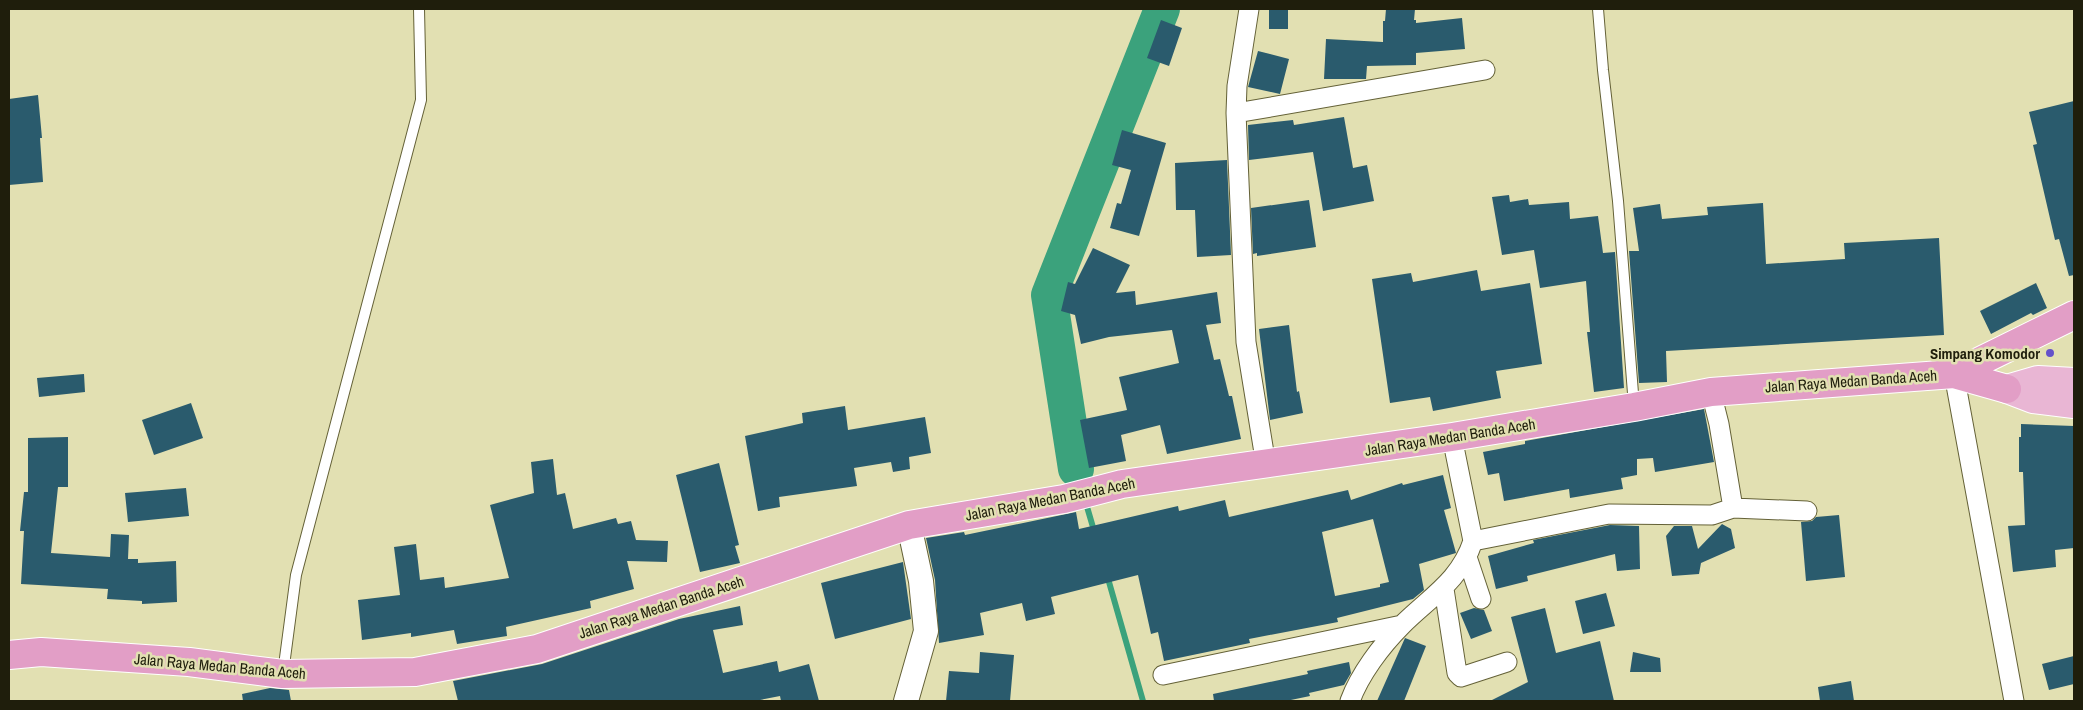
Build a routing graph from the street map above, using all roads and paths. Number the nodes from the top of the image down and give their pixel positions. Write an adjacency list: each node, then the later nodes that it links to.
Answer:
1 (419, 9): 24 (lane)
2 (1249, 9): 5 (street)
3 (1598, 9): 12 (lane)
4 (1484, 70): 5 (street)
5 (1236, 113): 14 (street)
6 (2074, 315): 7 (highway)
7 (1954, 374): 9 (highway, Jalan Raya Medan Banda Aceh); 10 (highway, Jalan Raya Medan Banda Aceh); 29 (street)
8 (2074, 382): 9 (main road)
9 (2007, 390): 11 (main road)
10 (1711, 392): 12 (highway, Jalan Raya Medan Banda Aceh); 15 (street)
11 (2074, 404)
12 (1634, 407): 13 (highway, Jalan Raya Medan Banda Aceh)
13 (1452, 437): 14 (highway, Jalan Raya Medan Banda Aceh); 18 (street)
14 (1266, 465): 17 (highway, Jalan Raya Medan Banda Aceh)
15 (1733, 508): 16 (street); 18 (street)
16 (1807, 511)
17 (909, 525): 24 (highway, Jalan Raya Medan Banda Aceh); 27 (street)
18 (1470, 549): 19 (street); 20 (street)
19 (1444, 589): 21 (street); 23 (street)
20 (1481, 599)
21 (1402, 625): 25 (street); 26 (street)
22 (9, 654): 24 (highway, Jalan Raya Medan Banda Aceh)
23 (1506, 662)
24 (283, 674)
25 (1163, 676)
26 (1351, 699): 28 (street)
27 (906, 701)
28 (1333, 701)
29 (2014, 701)

